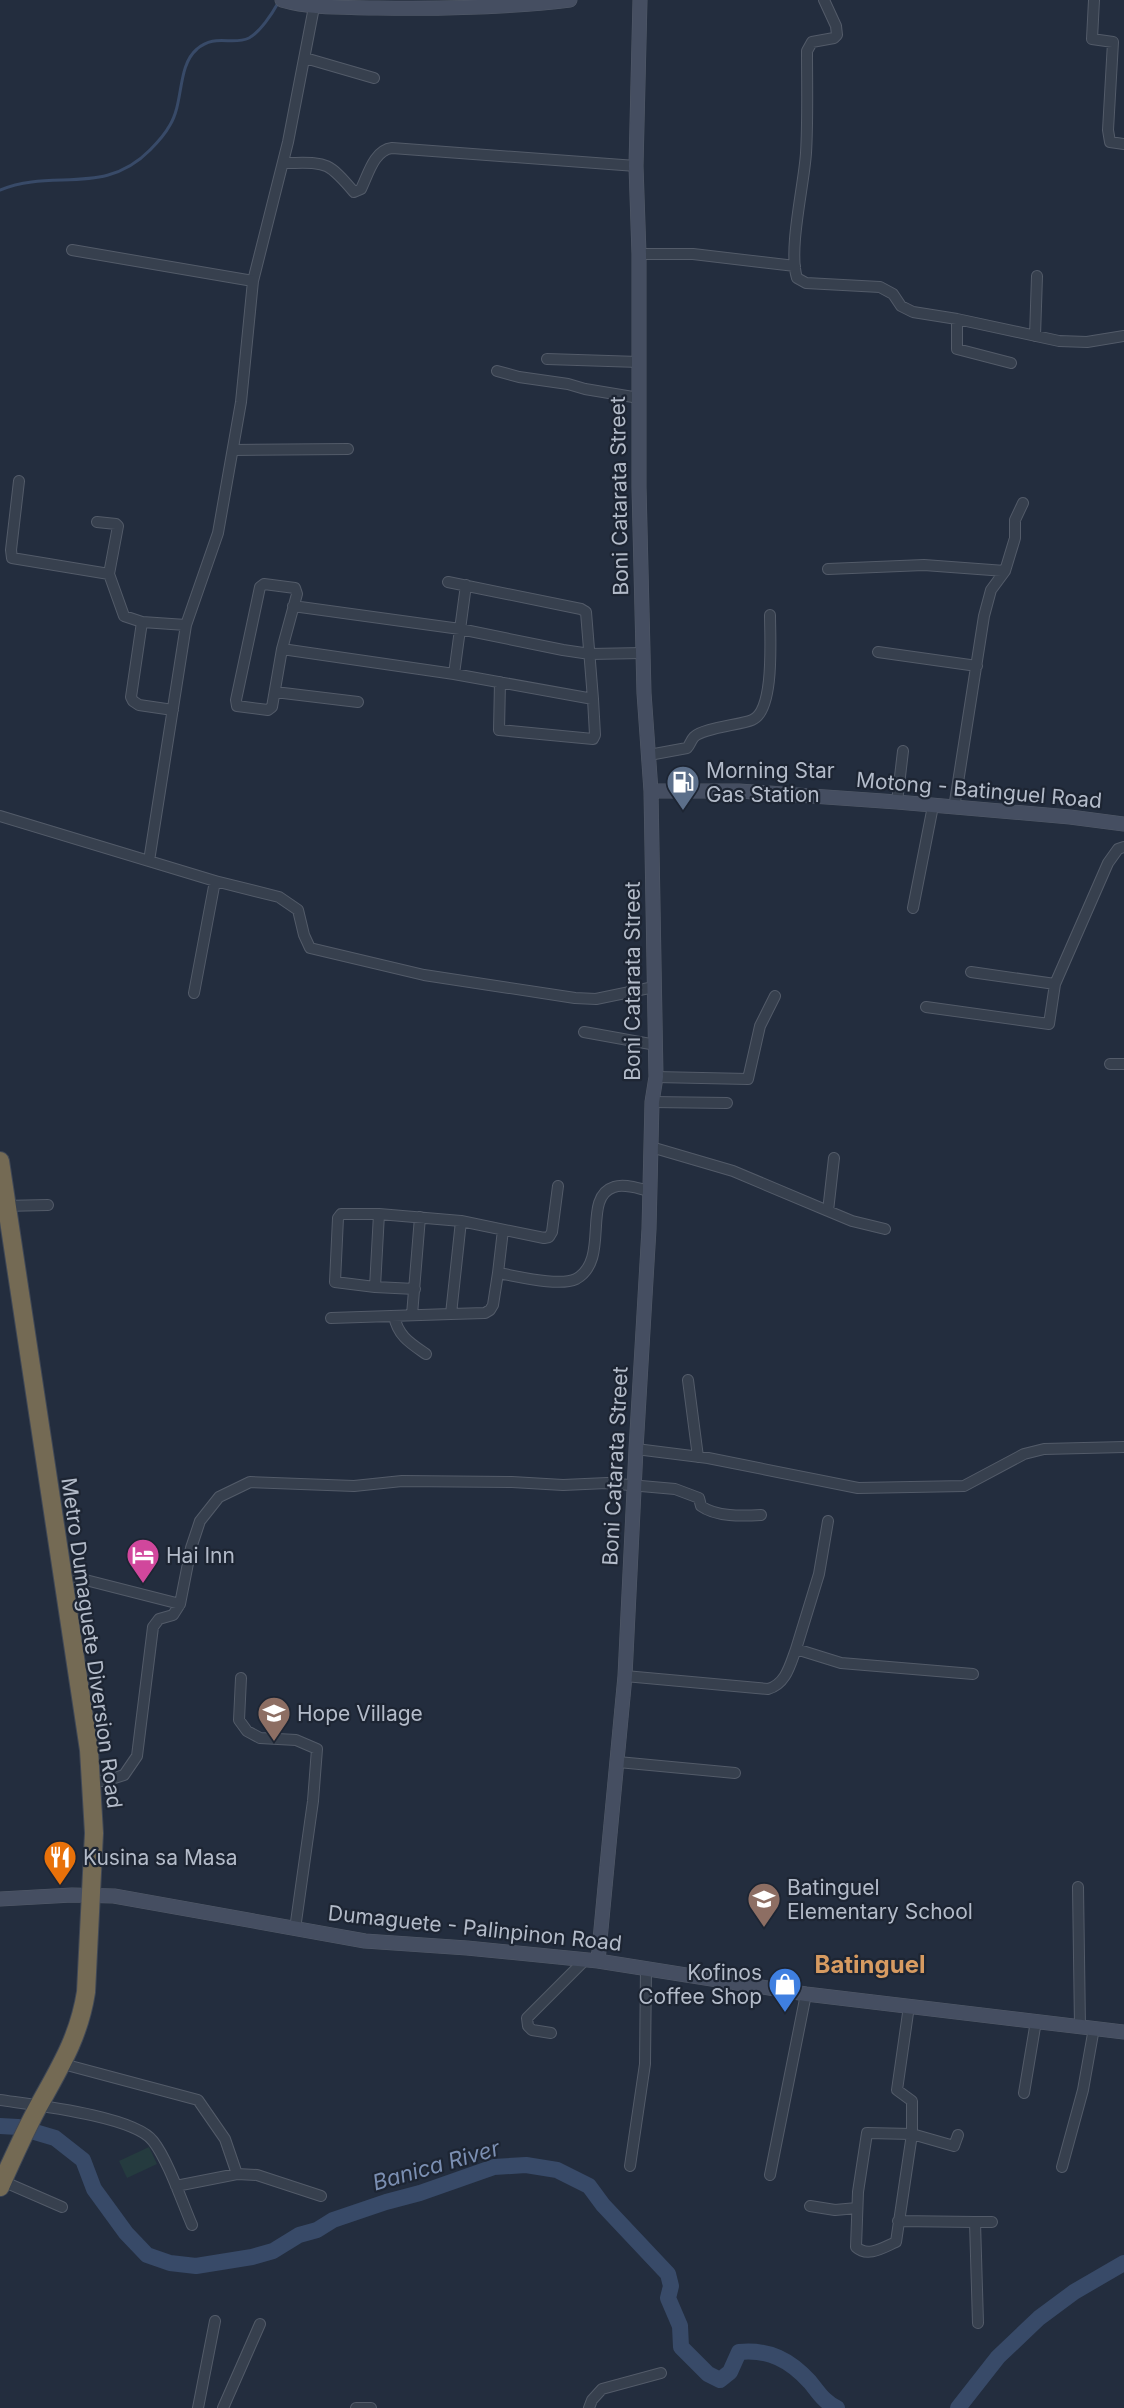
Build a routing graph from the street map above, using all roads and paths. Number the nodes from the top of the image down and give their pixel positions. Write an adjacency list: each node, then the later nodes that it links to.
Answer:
1 (282, 0): 6 (street)
2 (570, 0): 6 (street)
3 (640, 0): 11 (street, Boni Catarata Street)
4 (824, 0): 14 (street)
5 (1094, 0): 9 (street)
6 (314, 7): 7 (street)
7 (304, 58): 8 (street); 10 (street)
8 (374, 78)
9 (1124, 144)
10 (283, 163): 11 (street); 16 (street)
11 (636, 166): 13 (street, Boni Catarata Street)
12 (72, 250): 16 (street)
13 (639, 254): 14 (street); 21 (street, Boni Catarata Street)
14 (795, 266): 17 (street)
15 (1037, 276): 18 (street)
16 (253, 281): 26 (street)
17 (957, 319): 18 (street); 22 (street)
18 (1035, 336): 19 (street)
19 (1124, 336)
20 (547, 359): 21 (street)
21 (639, 362): 24 (street, Boni Catarata Street)
22 (1011, 363)
23 (497, 371): 24 (street)
24 (639, 398): 42 (street, Boni Catarata Street)
25 (348, 449): 26 (street)
26 (233, 450): 38 (street)
27 (19, 481): 32 (street)
28 (1023, 503): 31 (street)
29 (96, 522): 32 (street)
30 (828, 569): 31 (street)
31 (1005, 571): 44 (street)
32 (109, 574): 37 (street)
33 (448, 582): 34 (street)
34 (466, 585): 39 (street); 43 (street)
35 (293, 606): 39 (street); 40 (street); 47 (street)
36 (770, 615): 52 (street)
37 (142, 622): 38 (street); 50 (street)
38 (186, 625): 50 (street)
39 (460, 629): 43 (street); 45 (street)
40 (282, 649): 45 (street); 47 (street)
41 (878, 651): 44 (street)
42 (643, 653): 43 (street); 52 (street, Boni Catarata Street)
43 (590, 654): 48 (street)
44 (977, 666): 56 (street)
45 (454, 674): 46 (street)
46 (500, 682): 48 (street); 48 (street)
47 (275, 692): 49 (street)
48 (593, 699)
49 (358, 702)
50 (173, 710): 60 (street)
51 (903, 751): 54 (street)
52 (648, 755): 53 (street, Boni Catarata Street)
53 (651, 791): 54 (street, Motong - Batinguel Road); 65 (street, Boni Catarata Street)
54 (897, 802): 55 (street, Motong - Batinguel Road)
55 (933, 806): 56 (street, Motong - Batinguel Road); 62 (street)
56 (954, 808): 58 (street, Motong - Batinguel Road)
57 (0, 816): 60 (street)
58 (1124, 824)
59 (1124, 847): 64 (street)
60 (149, 861): 61 (street)
61 (215, 881): 65 (street); 66 (street)
62 (913, 908)
63 (971, 972): 64 (street)
64 (1055, 984): 68 (street)
65 (654, 987): 70 (street, Boni Catarata Street)
66 (194, 993)
67 (775, 996): 73 (street)
68 (926, 1007)
69 (584, 1032): 70 (street)
70 (656, 1045): 73 (street, Boni Catarata Street)
71 (1110, 1064): 72 (street)
72 (1124, 1064)
73 (656, 1077): 74 (street, Boni Catarata Street)
74 (652, 1102): 75 (street); 76 (street, Boni Catarata Street)
75 (727, 1103)
76 (651, 1147): 80 (street, Boni Catarata Street); 83 (street)
77 (834, 1158): 83 (street)
78 (0, 1161): 82 (highway, Metro Dumaguete Diversion Road)
79 (558, 1186): 88 (street)
80 (650, 1191): 89 (street); 99 (street, Boni Catarata Street)
81 (48, 1205): 82 (street)
82 (3, 1206): 104 (highway, Metro Dumaguete Diversion Road)
83 (828, 1211): 87 (street)
84 (379, 1214): 85 (street); 90 (street); 90 (street)
85 (420, 1216): 86 (street); 91 (street)
86 (461, 1221): 88 (street); 92 (street)
87 (885, 1229)
88 (503, 1230): 89 (street)
89 (498, 1273): 92 (street)
90 (375, 1287): 91 (street)
91 (415, 1289): 93 (street)
92 (451, 1314): 93 (street)
93 (412, 1315): 94 (street)
94 (394, 1316): 95 (street); 96 (street)
95 (331, 1318)
96 (426, 1354)
97 (688, 1380): 100 (street)
98 (1124, 1447): 100 (street)
99 (636, 1449): 100 (street); 101 (street, Boni Catarata Street)
100 (698, 1457)
101 (635, 1486): 102 (street); 105 (street); 108 (street, Boni Catarata Street)
102 (761, 1515)
103 (828, 1521): 106 (street)
104 (62, 1574): 105 (street); 112 (highway, Metro Dumaguete Diversion Road)
105 (180, 1604): 112 (street)
106 (796, 1649): 107 (street); 108 (street)
107 (973, 1674)
108 (625, 1676): 110 (street, Boni Catarata Street)
109 (241, 1678): 116 (street)
110 (618, 1762): 111 (street); 117 (street, Boni Catarata Street)
111 (735, 1773)
112 (92, 1781): 114 (highway, Metro Dumaguete Diversion Road)
113 (1078, 1887): 122 (street)
114 (92, 1894): 115 (street, Dumaguete - Palinpinon Road); 116 (street, Dumaguete - Palinpinon Road); 125 (highway, Metro Dumaguete Diversion Road)
115 (0, 1899)
116 (295, 1929): 117 (street, Dumaguete - Palinpinon Road)
117 (592, 1960): 118 (street, Dumaguete - Palinpinon Road); 124 (street)
118 (646, 1968): 119 (street, Dumaguete - Palinpinon Road); 131 (street)
119 (806, 1994): 120 (street, Dumaguete - Palinpinon Road); 134 (street)
120 (909, 2006): 121 (street, Dumaguete - Palinpinon Road); 129 (street)
121 (1036, 2021): 122 (street, Dumaguete - Palinpinon Road); 126 (street)
122 (1087, 2028): 123 (street, Dumaguete - Palinpinon Road); 132 (street)
123 (1124, 2032)
124 (551, 2033)
125 (63, 2064): 128 (highway, Metro Dumaguete Diversion Road); 133 (street)
126 (1024, 2093)
127 (0, 2100): 128 (street)
128 (39, 2106): 135 (highway, Metro Dumaguete Diversion Road); 136 (street)
129 (912, 2134): 130 (street); 140 (street); 141 (street)
130 (958, 2134)
131 (630, 2166)
132 (1062, 2167)
133 (237, 2174): 136 (street); 137 (street)
134 (770, 2175)
135 (1, 2183): 139 (street)
136 (176, 2186): 144 (street)
137 (321, 2196)
138 (810, 2206): 140 (street)
139 (62, 2207)
140 (857, 2208): 141 (street)
141 (898, 2222): 142 (street)
142 (975, 2222): 143 (street); 147 (street)
143 (992, 2222)
144 (192, 2225)
145 (215, 2321): 149 (street)
146 (260, 2324): 150 (street)
147 (978, 2324)
148 (661, 2373): 153 (street)
149 (198, 2408)
150 (223, 2408)
151 (356, 2408): 152 (street)
152 (371, 2408)
153 (589, 2408)

